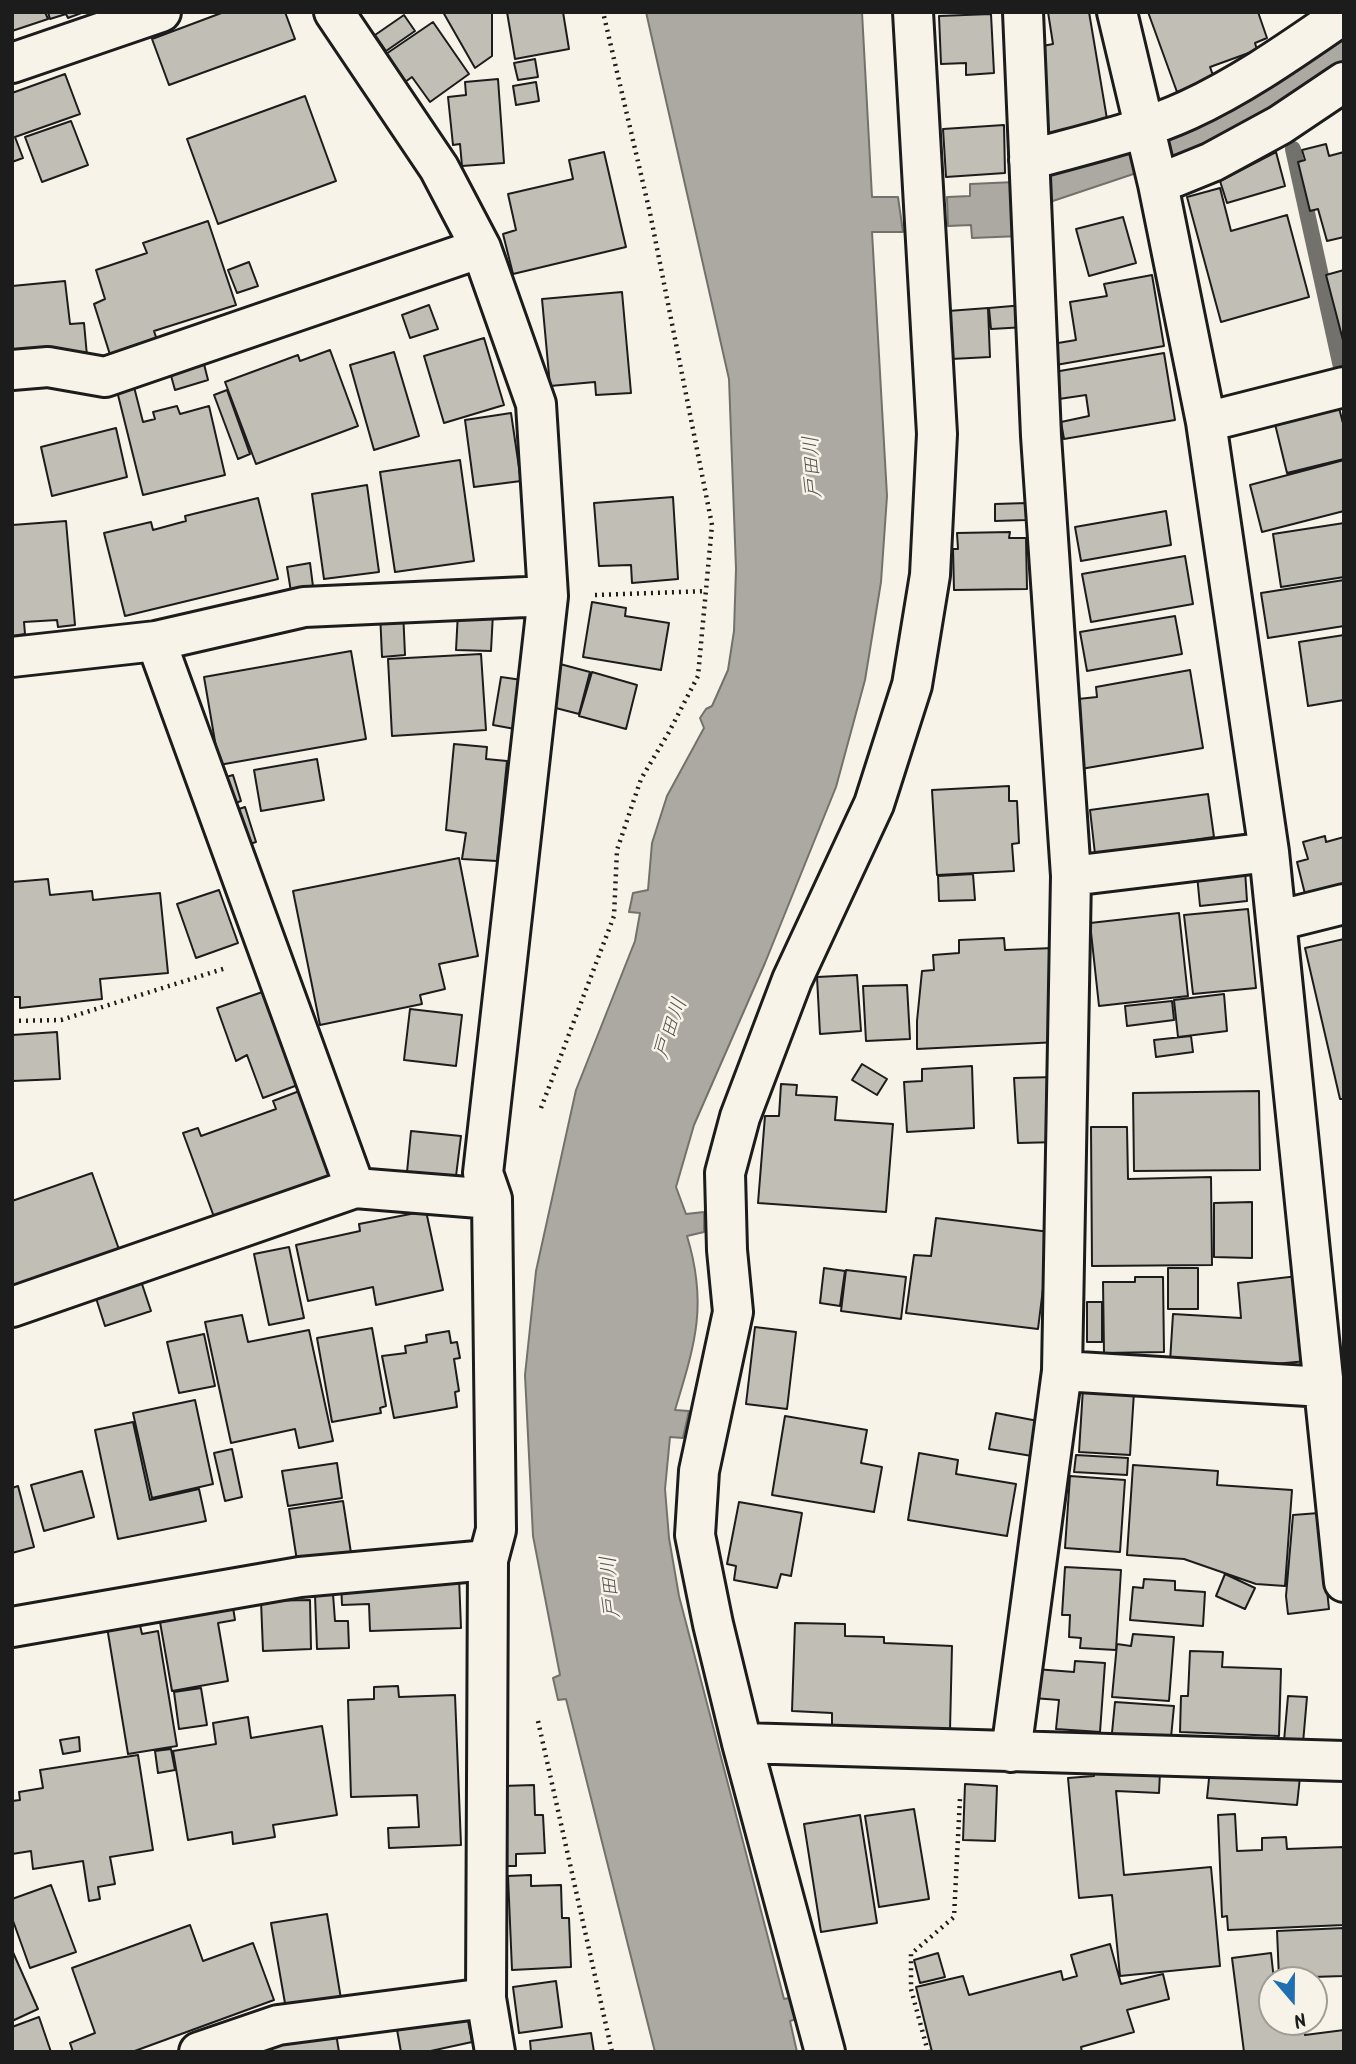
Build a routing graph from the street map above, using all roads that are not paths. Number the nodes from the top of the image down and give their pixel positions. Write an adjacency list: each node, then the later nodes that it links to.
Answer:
1 (161, 12): 7 (street)
2 (334, 12): 12 (street)
3 (914, 12): 32 (street)
4 (1023, 12): 10 (street)
5 (1117, 12): 9 (street)
6 (1344, 14): 9 (street)
7 (12, 63)
8 (1344, 82): 11 (street)
9 (1145, 127): 10 (street); 11 (street)
10 (1029, 160): 20 (street)
11 (1158, 184): 15 (street)
12 (481, 248): 13 (street); 16 (street)
13 (12, 370)
14 (1344, 387): 15 (street)
15 (1206, 422): 19 (street)
16 (548, 596): 17 (street); 24 (street)
17 (156, 641): 18 (street); 23 (street)
18 (12, 657)
19 (1269, 852): 20 (street); 22 (street)
20 (1071, 876): 26 (street)
21 (1344, 904): 22 (street)
22 (1276, 921): 27 (street)
23 (355, 1188): 24 (street); 25 (street)
24 (492, 1199): 29 (street)
25 (12, 1307)
26 (1062, 1371): 27 (street); 33 (street)
27 (1324, 1387): 28 (street)
28 (1336, 1427): 30 (street)
29 (488, 1560): 31 (street); 35 (street)
30 (1344, 1583)
31 (12, 1627)
32 (742, 1743): 33 (street); 38 (street)
33 (1011, 1752): 34 (street)
34 (1344, 1761)
35 (486, 1998): 36 (street); 37 (street)
36 (200, 2052)
37 (495, 2052)
38 (825, 2052)

